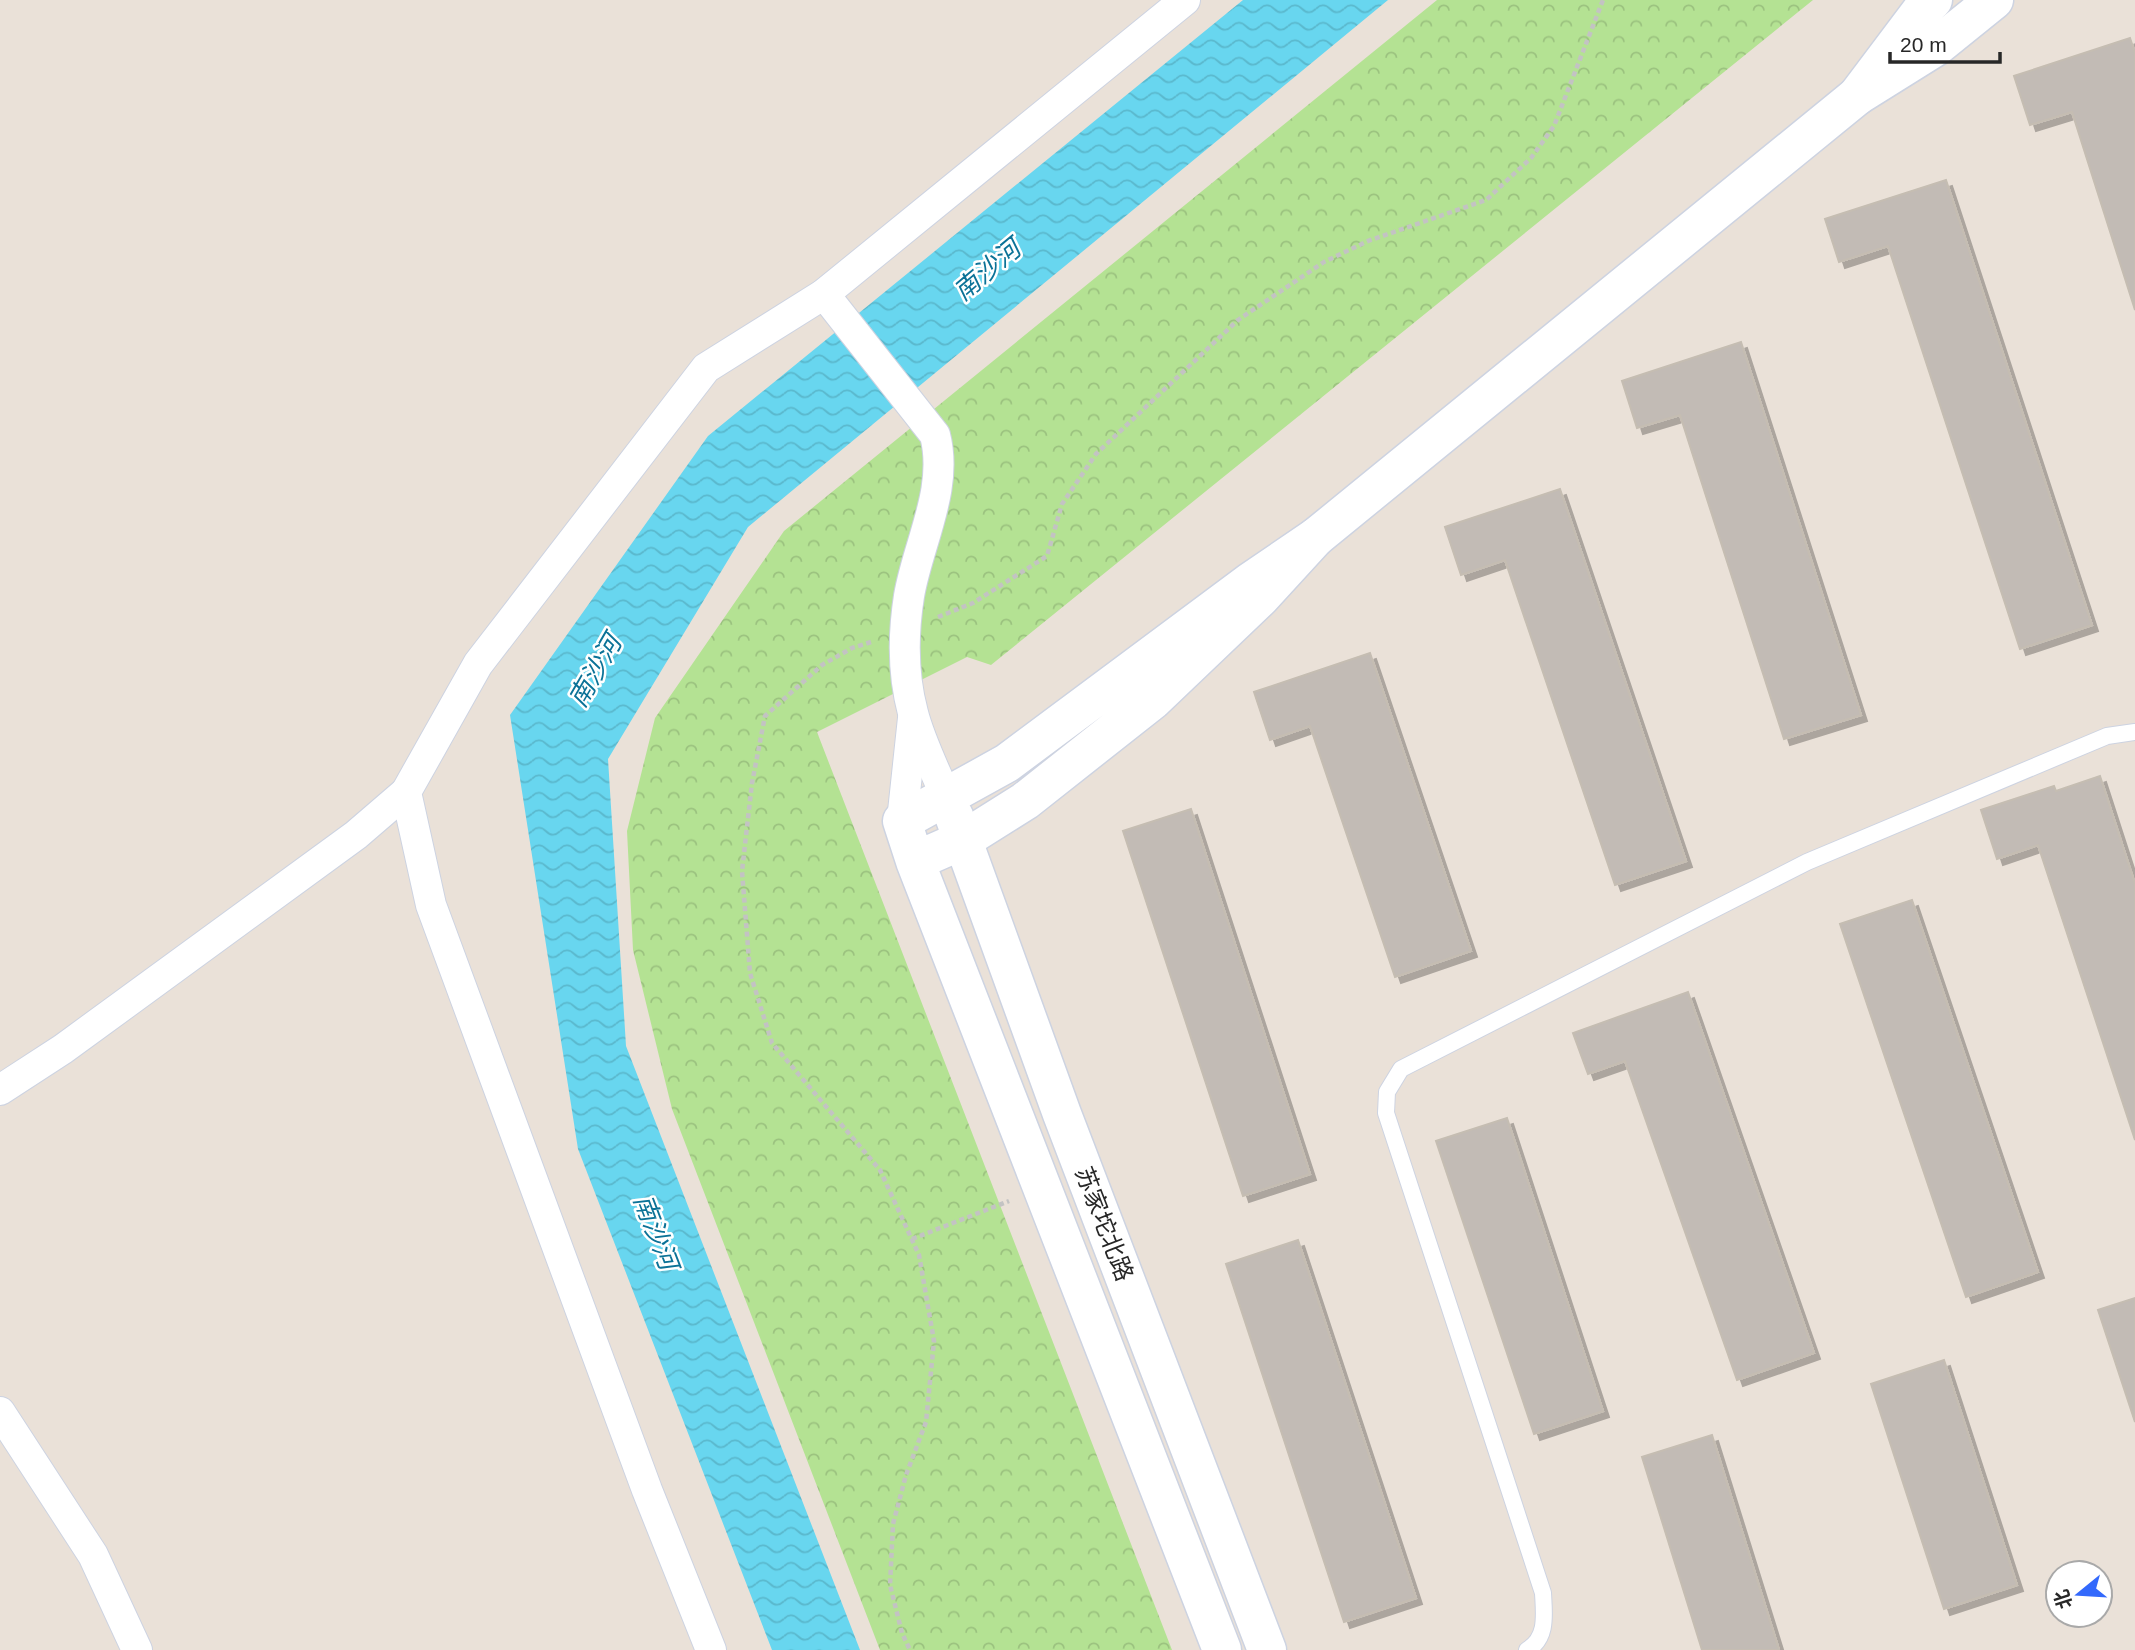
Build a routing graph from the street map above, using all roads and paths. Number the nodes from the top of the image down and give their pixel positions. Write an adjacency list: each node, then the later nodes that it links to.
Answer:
1 (1185, 0): 5 (street)
2 (1933, 0): 4 (street)
3 (1994, 0): 4 (street)
4 (1857, 96): 6 (street)
5 (824, 294): 7 (street); 9 (street)
6 (1316, 537): 10 (street); 12 (street)
7 (913, 714): 10 (street); 11 (street)
8 (2135, 732): 22 (lane)
9 (405, 792): 14 (street); 19 (street)
10 (946, 797): 11 (street); 12 (street, 苏家坨北路)
11 (902, 821): 13 (street, 苏家坨北路)
12 (963, 840): 13 (street); 21 (street, 苏家坨北路)
13 (915, 861): 15 (street, 苏家坨北路)
14 (0, 1090)
15 (1042, 1187): 16 (path); 20 (street, 苏家坨北路)
16 (912, 1239)
17 (0, 1412): 18 (street)
18 (137, 1650)
19 (711, 1650)
20 (1222, 1650)
21 (1267, 1650)
22 (1527, 1650)

